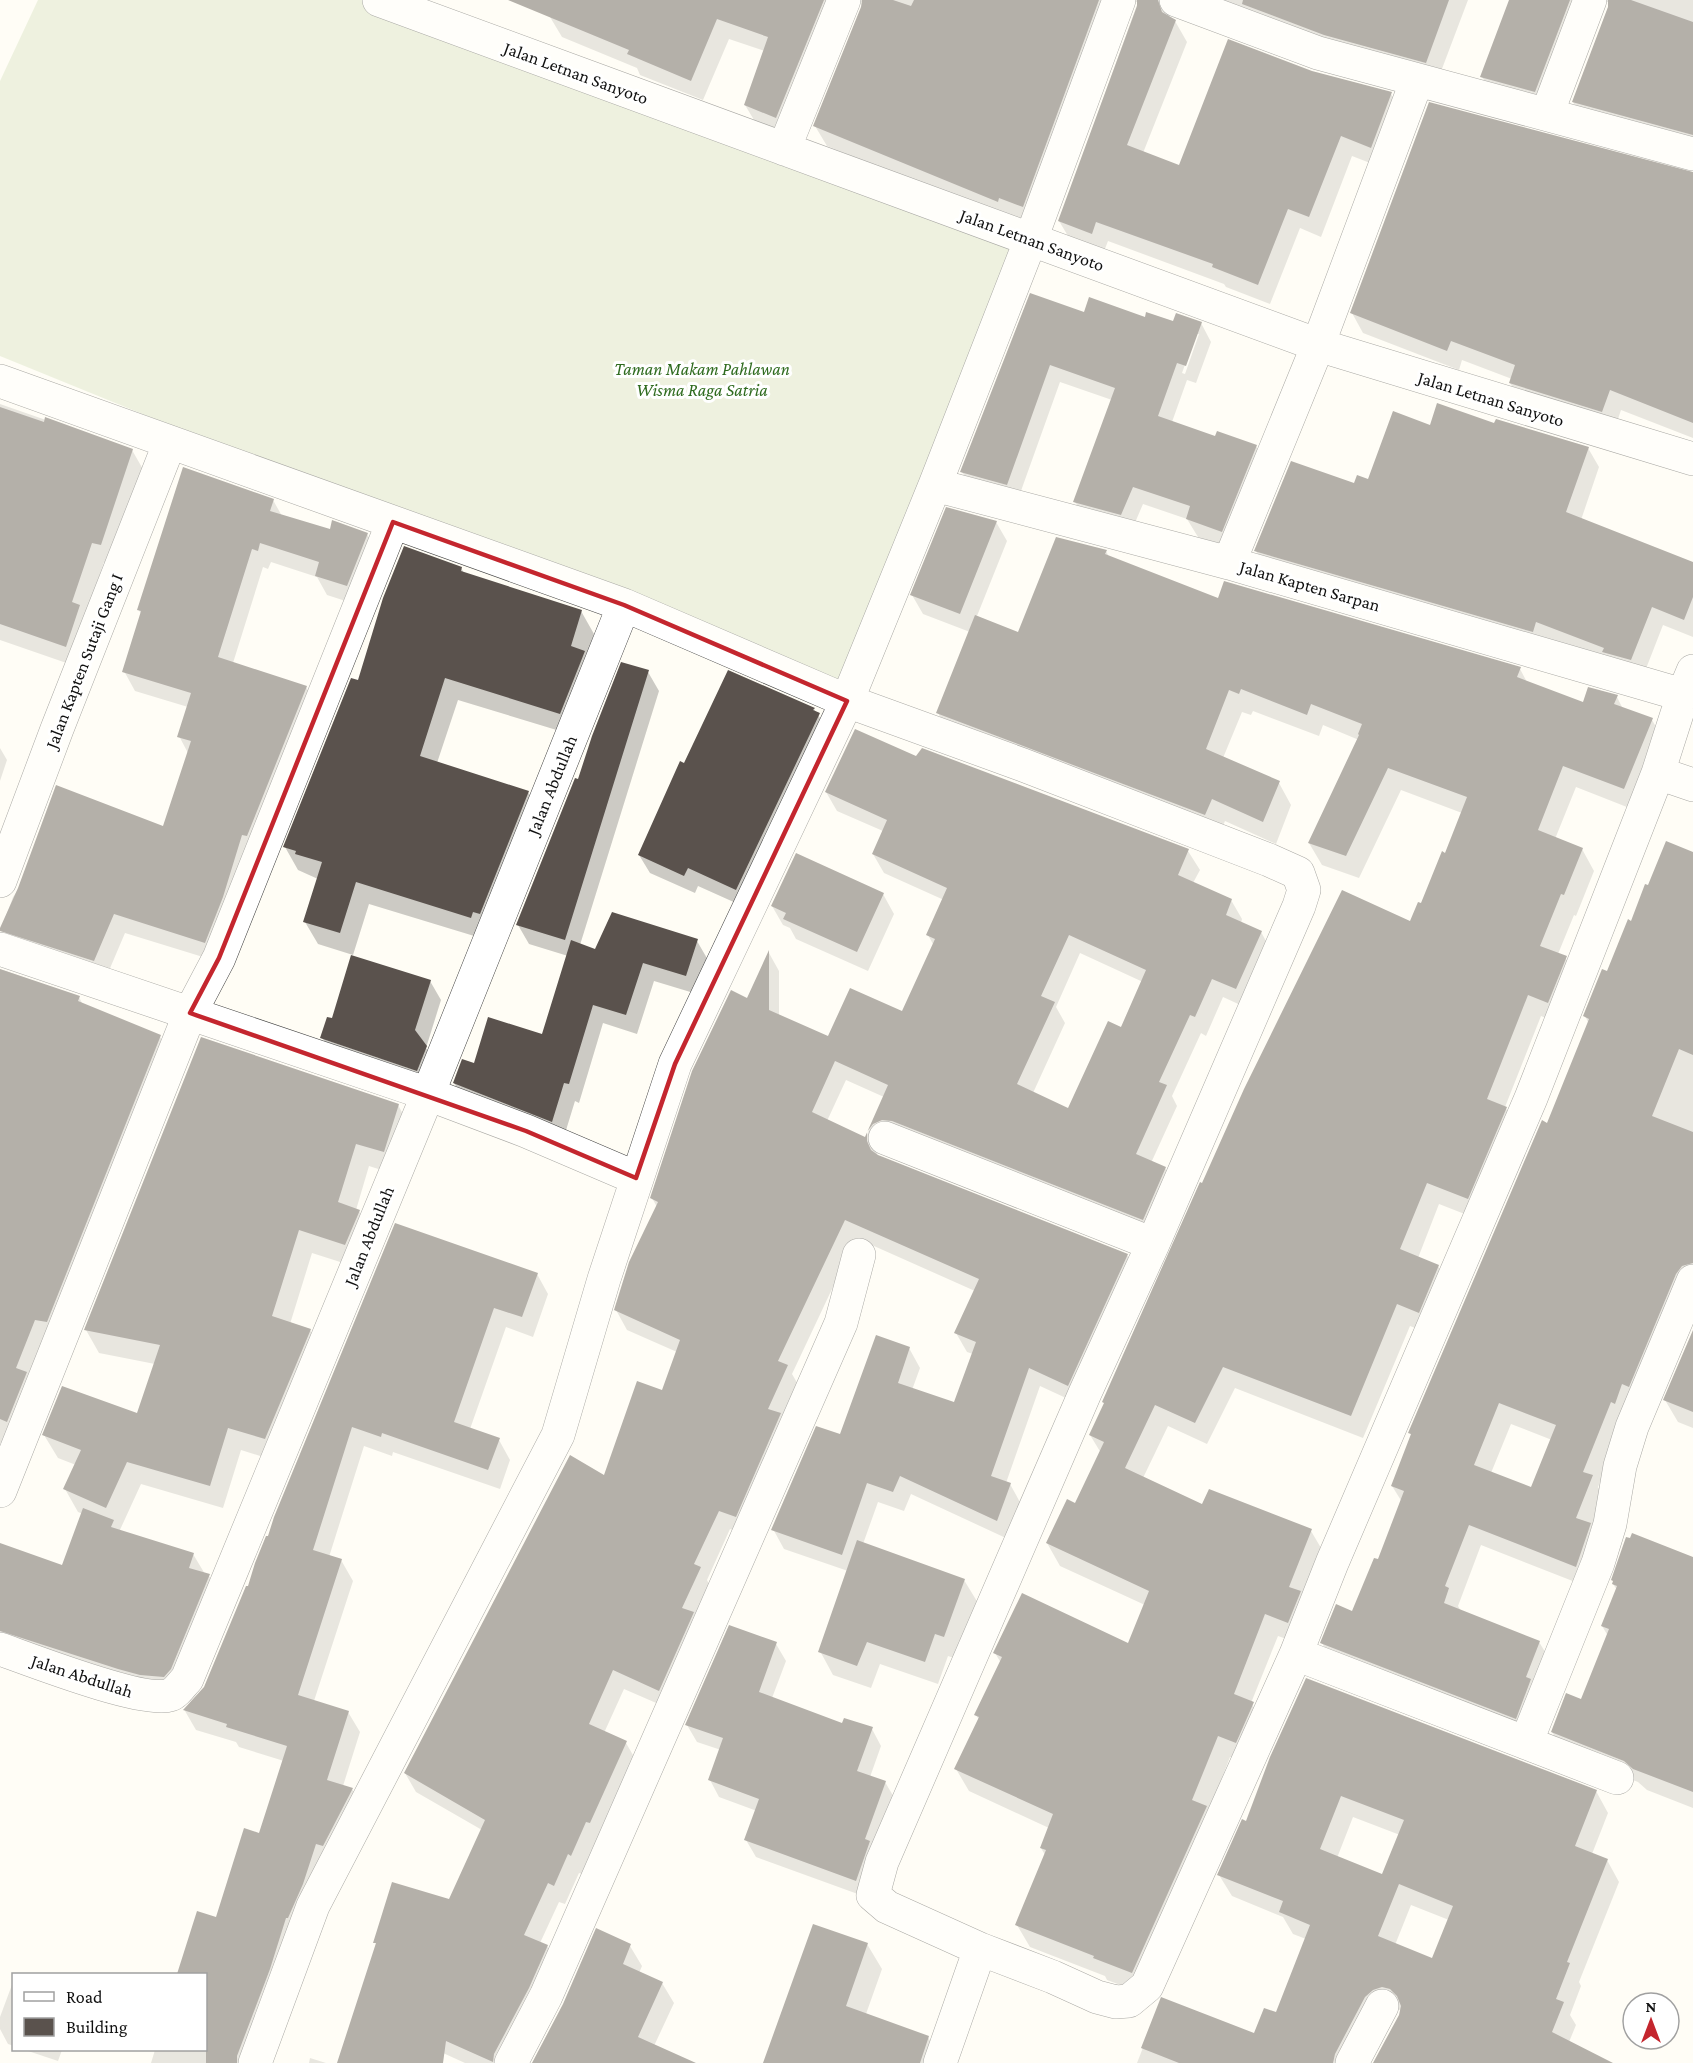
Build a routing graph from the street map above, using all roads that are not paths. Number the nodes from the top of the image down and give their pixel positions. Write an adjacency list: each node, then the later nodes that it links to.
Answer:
1 (379, 0): 8 (street, Jalan Letnan Sanyoto)
2 (844, 0): 8 (street)
3 (1119, 0): 10 (street)
4 (1176, 0): 6 (street)
5 (1590, 0): 7 (street)
6 (1417, 80): 7 (street); 11 (street)
7 (1548, 114): 9 (street)
8 (784, 149): 10 (street, Jalan Letnan Sanyoto)
9 (1693, 154)
10 (1030, 239): 11 (street, Jalan Letnan Sanyoto); 15 (street)
11 (1318, 345): 14 (street, Jalan Letnan Sanyoto); 17 (street)
12 (0, 381): 13 (street)
13 (170, 442): 16 (street); 23 (street, Jalan Kapten Sutaji Gang I)
14 (1693, 459)
15 (935, 485): 17 (street, Jalan Kapten Sarpan); 20 (street)
16 (393, 522): 18 (street); 25 (street)
17 (1229, 563): 19 (street, Jalan Kapten Sarpan)
18 (624, 605): 20 (street); 26 (street, Jalan Abdullah)
19 (1688, 683): 21 (street)
20 (847, 701): 28 (street); 29 (street)
21 (1658, 773): 22 (street); 34 (street)
22 (1693, 785)
23 (0, 881)
24 (0, 950): 25 (street)
25 (190, 1013): 26 (street); 32 (street)
26 (428, 1094): 28 (street); 33 (street, Jalan Abdullah)
27 (885, 1138): 29 (street)
28 (636, 1178): 39 (street)
29 (1154, 1244): 37 (street)
30 (859, 1255): 40 (street)
31 (1693, 1281): 35 (street)
32 (0, 1491)
33 (0, 1649)
34 (1296, 1654): 35 (street); 37 (street)
35 (1526, 1743): 36 (street)
36 (1617, 1778)
37 (980, 1949): 41 (street)
38 (1382, 2006): 42 (street)
39 (255, 2063)
40 (511, 2063)
41 (940, 2063)
42 (1352, 2063)

